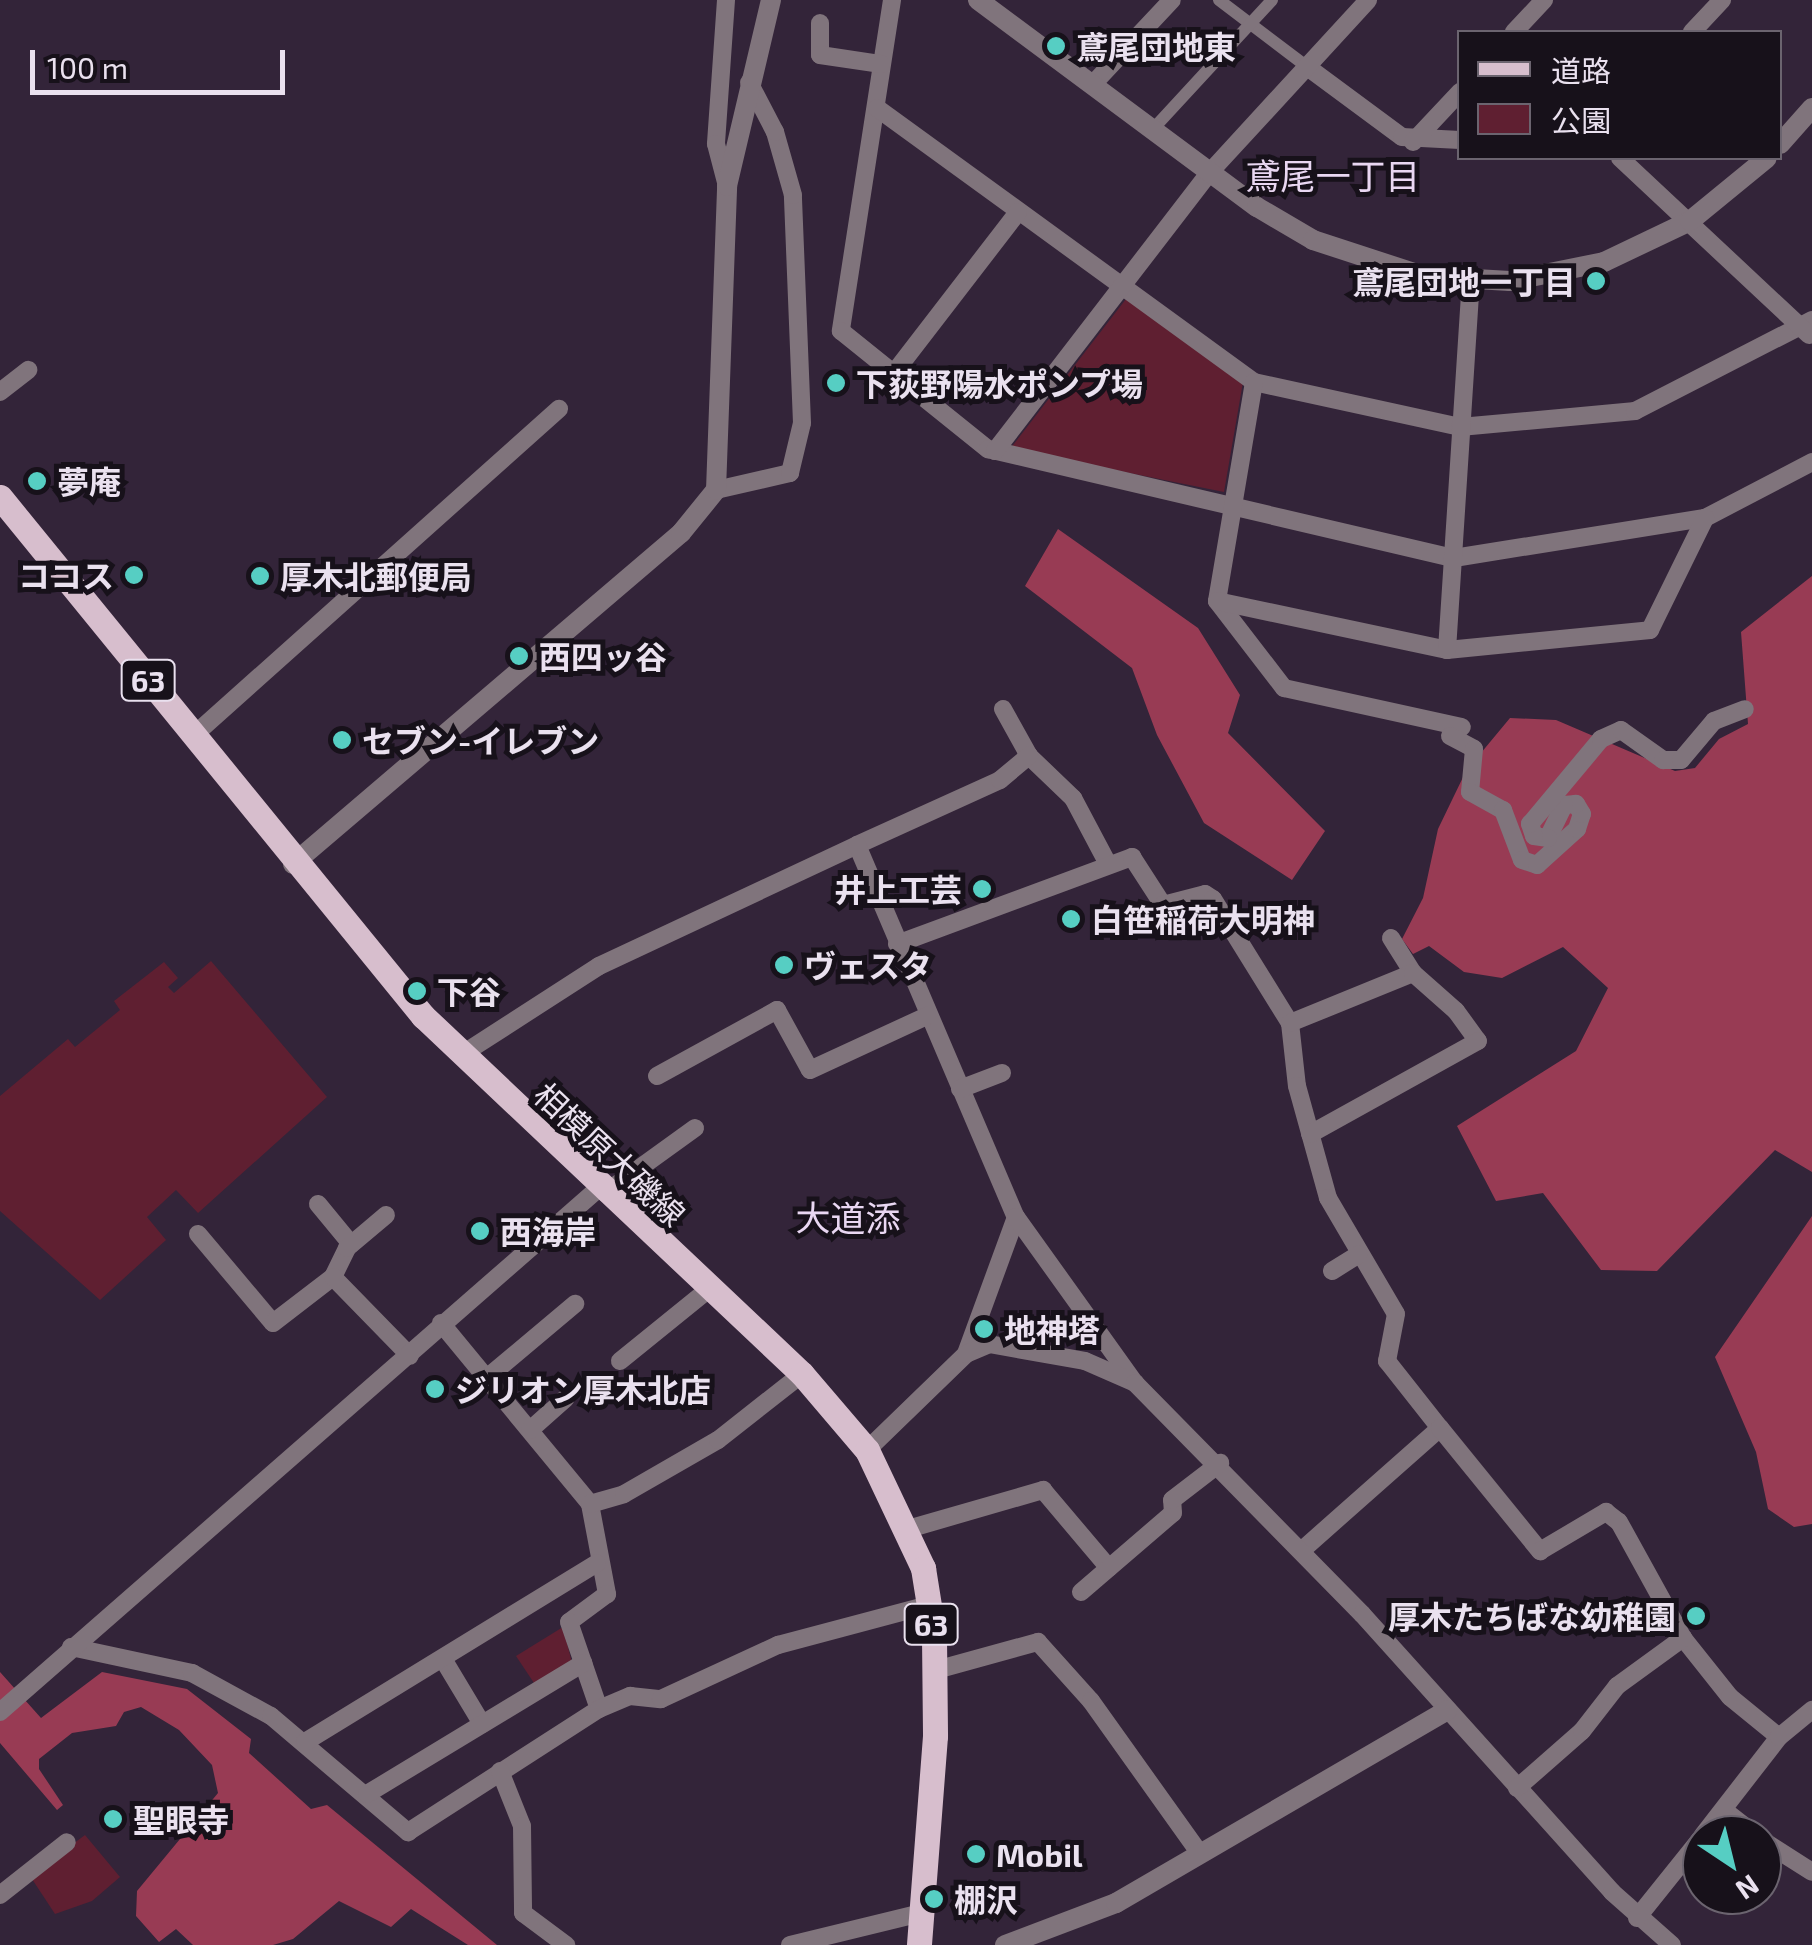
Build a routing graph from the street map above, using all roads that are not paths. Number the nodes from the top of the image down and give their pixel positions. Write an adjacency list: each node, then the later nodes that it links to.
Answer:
1 (726, 0): 29 (street)
2 (770, 0): 17 (street)
3 (892, 0): 15 (street)
4 (978, 0): 18 (street)
5 (1172, 0): 18 (street)
6 (1218, 0): 12 (street)
7 (1272, 0): 12 (street)
8 (1368, 0): 16 (street)
9 (1544, 0): 13 (street)
10 (1722, 0): 14 (street)
11 (820, 23): 15 (street)
12 (1250, 24): 16 (street); 22 (street)
13 (1516, 30)
14 (1694, 30)
15 (881, 64): 20 (street)
16 (1306, 66): 24 (street); 28 (street)
17 (750, 82): 29 (street); 43 (street)
18 (1093, 84): 22 (street)
19 (1457, 95): 24 (street)
20 (877, 108): 30 (street); 36 (street)
21 (1812, 108): 25 (street)
22 (1154, 128): 28 (street)
23 (1457, 140): 24 (street)
24 (1413, 142)
25 (1782, 142)
26 (1622, 160): 31 (street)
27 (1765, 160): 31 (street)
28 (1211, 171): 32 (street); 33 (street)
29 (728, 186): 43 (street)
30 (1018, 212): 33 (street); 36 (street)
31 (1690, 222): 32 (street); 34 (street)
32 (1471, 280): 40 (street)
33 (1120, 284): 37 (street); 41 (street)
34 (1809, 329): 40 (street)
35 (28, 370): 38 (street)
36 (894, 373): 41 (street)
37 (1254, 382): 40 (street); 45 (street)
38 (0, 392)
39 (559, 409): 52 (street)
40 (1460, 427): 47 (street)
41 (996, 451): 45 (street)
42 (1812, 462): 46 (street)
43 (716, 490): 55 (street)
44 (0, 497): 52 (main road, 相模原大磯線 / 63)
45 (1230, 508): 47 (street); 48 (street)
46 (1705, 518): 47 (street); 49 (street)
47 (1454, 558): 49 (street)
48 (1218, 601): 49 (street); 51 (street)
49 (1447, 650)
50 (1003, 709): 53 (street)
51 (1746, 709)
52 (193, 736): 55 (main road, 相模原大磯線 / 63)
53 (1029, 756): 54 (street); 56 (street)
54 (857, 844): 58 (street); 62 (street)
55 (294, 864): 62 (main road, 相模原大磯線 / 63)
56 (1108, 864): 58 (street); 61 (street)
57 (1391, 938): 59 (street)
58 (898, 944): 60 (street)
59 (1413, 973): 61 (street); 67 (street)
60 (927, 1016): 63 (street); 65 (street)
61 (1290, 1023): 67 (street)
62 (460, 1055): 68 (main road, 相模原大磯線 / 63)
63 (661, 1068)
64 (1002, 1073): 65 (street)
65 (960, 1089): 71 (street)
66 (687, 1129): 68 (street)
67 (1310, 1134): 74 (street)
68 (602, 1190): 77 (main road, 相模原大磯線 / 63); 79 (street)
69 (318, 1204): 73 (street)
70 (386, 1215): 73 (street)
71 (1016, 1217): 80 (street); 85 (street)
72 (198, 1234): 76 (street)
73 (350, 1244): 76 (street)
74 (1358, 1255): 75 (street); 87 (street)
75 (1332, 1272)
76 (320, 1281): 81 (street)
77 (708, 1290): 82 (street); 83 (main road, 相模原大磯線 / 63)
78 (574, 1304): 84 (street)
79 (441, 1322): 81 (street); 84 (street)
80 (966, 1354): 85 (street); 89 (street)
81 (410, 1356): 99 (street)
82 (620, 1361)
83 (802, 1374): 89 (main road, 相模原大磯線 / 63); 91 (street)
84 (488, 1377): 88 (street)
85 (1136, 1384): 90 (street)
86 (566, 1399): 88 (street)
87 (1440, 1428): 93 (street); 98 (street)
88 (530, 1430): 91 (street)
89 (867, 1450): 92 (main road, 相模原大磯線 / 63)
90 (1220, 1464): 93 (street); 95 (street)
91 (590, 1504): 94 (street)
92 (908, 1529): 95 (street); 97 (main road, 相模原大磯線 / 63)
93 (1302, 1550): 104 (street)
94 (596, 1563): 100 (street); 101 (street)
95 (1109, 1568): 96 (street)
96 (1081, 1592)
97 (928, 1605): 102 (main road, 相模原大磯線 / 63); 103 (street)
98 (1683, 1638): 108 (street); 111 (street)
99 (70, 1648): 106 (street); 109 (street)
100 (443, 1659): 107 (street); 109 (street)
101 (583, 1663): 103 (street); 107 (street)
102 (936, 1670): 117 (street); 122 (main road, 相模原大磯線 / 63)
103 (599, 1709): 110 (street)
104 (1447, 1710): 111 (street); 117 (street)
105 (1812, 1710): 108 (street)
106 (0, 1712)
107 (482, 1724): 112 (street)
108 (1779, 1737): 113 (street)
109 (305, 1742): 112 (street)
110 (500, 1770): 112 (street); 125 (street)
111 (1517, 1788): 123 (street)
112 (366, 1794)
113 (1724, 1810): 114 (street); 115 (street)
114 (1720, 1815)
115 (1730, 1815)
116 (66, 1842): 121 (street)
117 (1200, 1854): 124 (street)
118 (1782, 1857): 120 (street)
119 (1682, 1862): 123 (street)
120 (1812, 1872)
121 (0, 1895)
122 (921, 1913): 126 (street); 127 (main road, 相模原大磯線 / 63)
123 (1637, 1918): 129 (street)
124 (1042, 1938): 128 (street)
125 (566, 1945)
126 (790, 1945)
127 (919, 1945)
128 (1005, 1945)
129 (1672, 1945)

